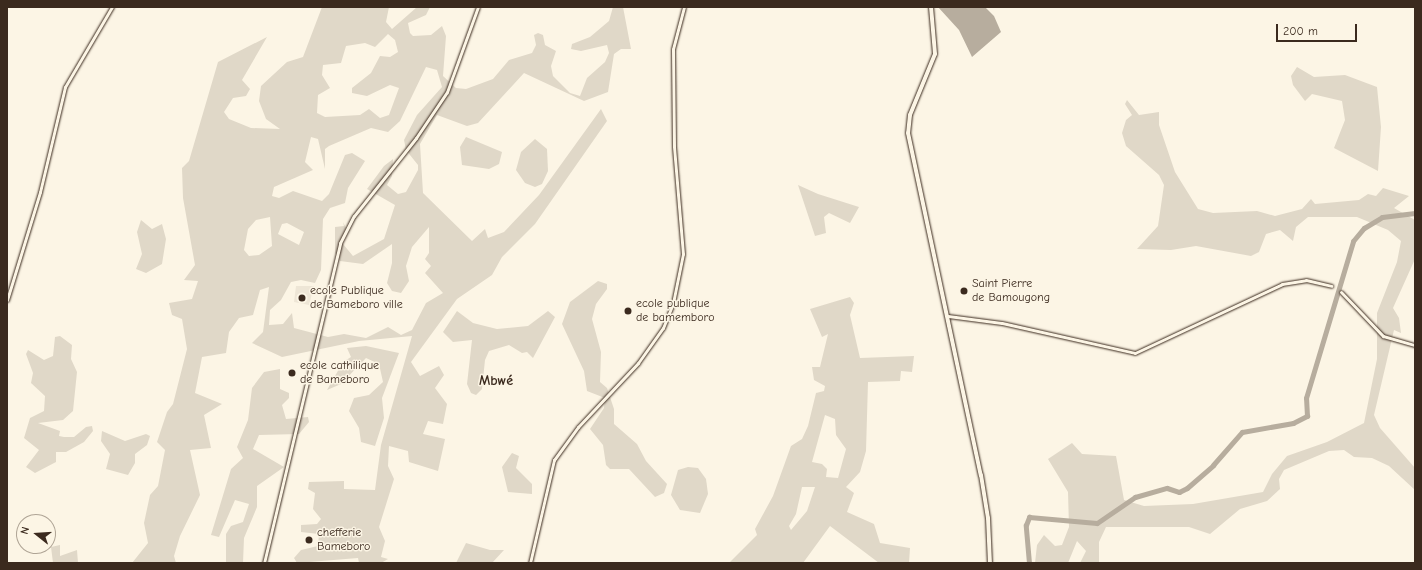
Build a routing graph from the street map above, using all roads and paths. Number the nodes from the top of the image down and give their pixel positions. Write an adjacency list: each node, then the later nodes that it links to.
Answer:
1 (112, 7): 7 (street)
2 (478, 7): 10 (street)
3 (684, 7): 11 (street)
4 (931, 7): 8 (main road)
5 (1331, 286): 8 (street)
6 (1340, 292): 9 (street)
7 (7, 300)
8 (948, 316): 12 (main road)
9 (1415, 345)
10 (264, 563)
11 (530, 563)
12 (990, 563)

